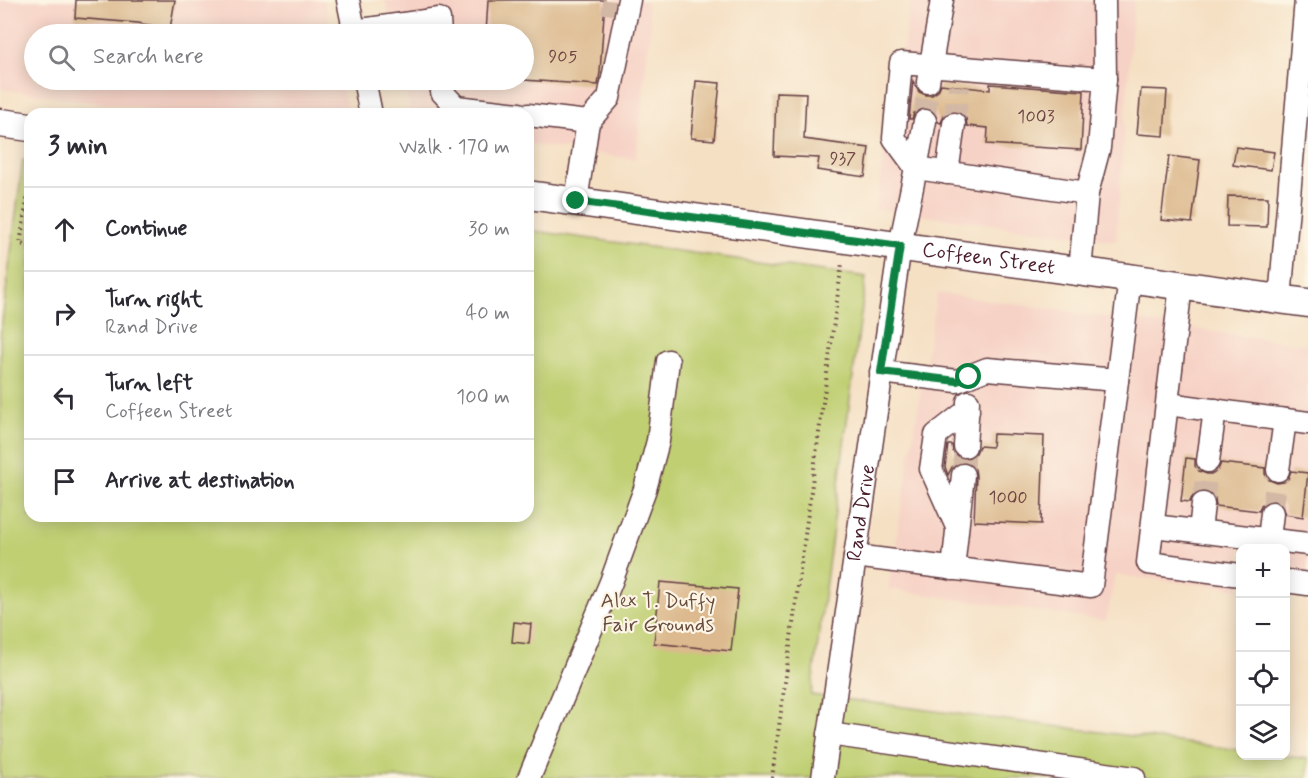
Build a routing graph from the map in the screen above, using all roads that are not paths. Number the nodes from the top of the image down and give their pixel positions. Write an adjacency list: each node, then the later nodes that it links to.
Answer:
1 (348, 0): 7 (street)
2 (942, 0): 9 (street)
3 (1104, 0): 10 (street)
4 (1306, 0): 30 (street)
5 (617, 4): 17 (street)
6 (441, 18): 8 (street)
7 (352, 24)
8 (406, 24)
9 (930, 74): 10 (street); 21 (street)
10 (1105, 79): 23 (street)
11 (366, 90): 13 (street)
12 (442, 90): 14 (street)
13 (370, 108)
14 (465, 108)
15 (534, 116): 17 (street)
16 (925, 121): 21 (street, Rand Drive)
17 (588, 122): 25 (street)
18 (954, 124): 22 (street)
19 (24, 127): 20 (main road)
20 (1, 128)
21 (916, 168): 22 (street); 26 (street, Rand Drive)
22 (947, 172): 23 (street)
23 (1087, 193): 27 (street)
24 (534, 196): 25 (main road, Coffeen Street)
25 (576, 201): 26 (main road, Coffeen Street)
26 (900, 246): 27 (main road, Coffeen Street); 33 (street, Rand Drive)
27 (1080, 271): 28 (main road, Coffeen Street)
28 (1130, 278): 29 (main road, Coffeen Street); 35 (street)
29 (1181, 285): 30 (main road, Coffeen Street); 36 (street)
30 (1280, 299): 31 (main road, Coffeen Street)
31 (1308, 303)
32 (668, 361): 58 (street)
33 (881, 372): 34 (street); 52 (street, Rand Drive)
34 (969, 377): 35 (street); 37 (street)
35 (1117, 380): 53 (street)
36 (1168, 404): 38 (street); 47 (street)
37 (968, 410): 41 (street); 48 (street)
38 (1215, 410): 39 (street); 42 (street)
39 (1285, 420): 40 (street); 43 (street)
40 (1308, 423)
41 (965, 446)
42 (1208, 461)
43 (1278, 470)
44 (963, 475): 48 (street)
45 (1203, 504): 49 (street)
46 (1272, 513): 50 (street)
47 (1153, 526): 49 (street); 54 (street)
48 (957, 527): 53 (street)
49 (1200, 531): 50 (street)
50 (1269, 540): 51 (street)
51 (1308, 544)
52 (855, 556): 53 (street); 57 (street, Rand Drive)
53 (953, 569)
54 (1236, 574)
55 (1290, 582): 56 (street)
56 (1308, 584)
57 (830, 734): 59 (street, Rand Drive); 60 (street)
58 (530, 778)
59 (823, 778)
60 (1134, 778)

